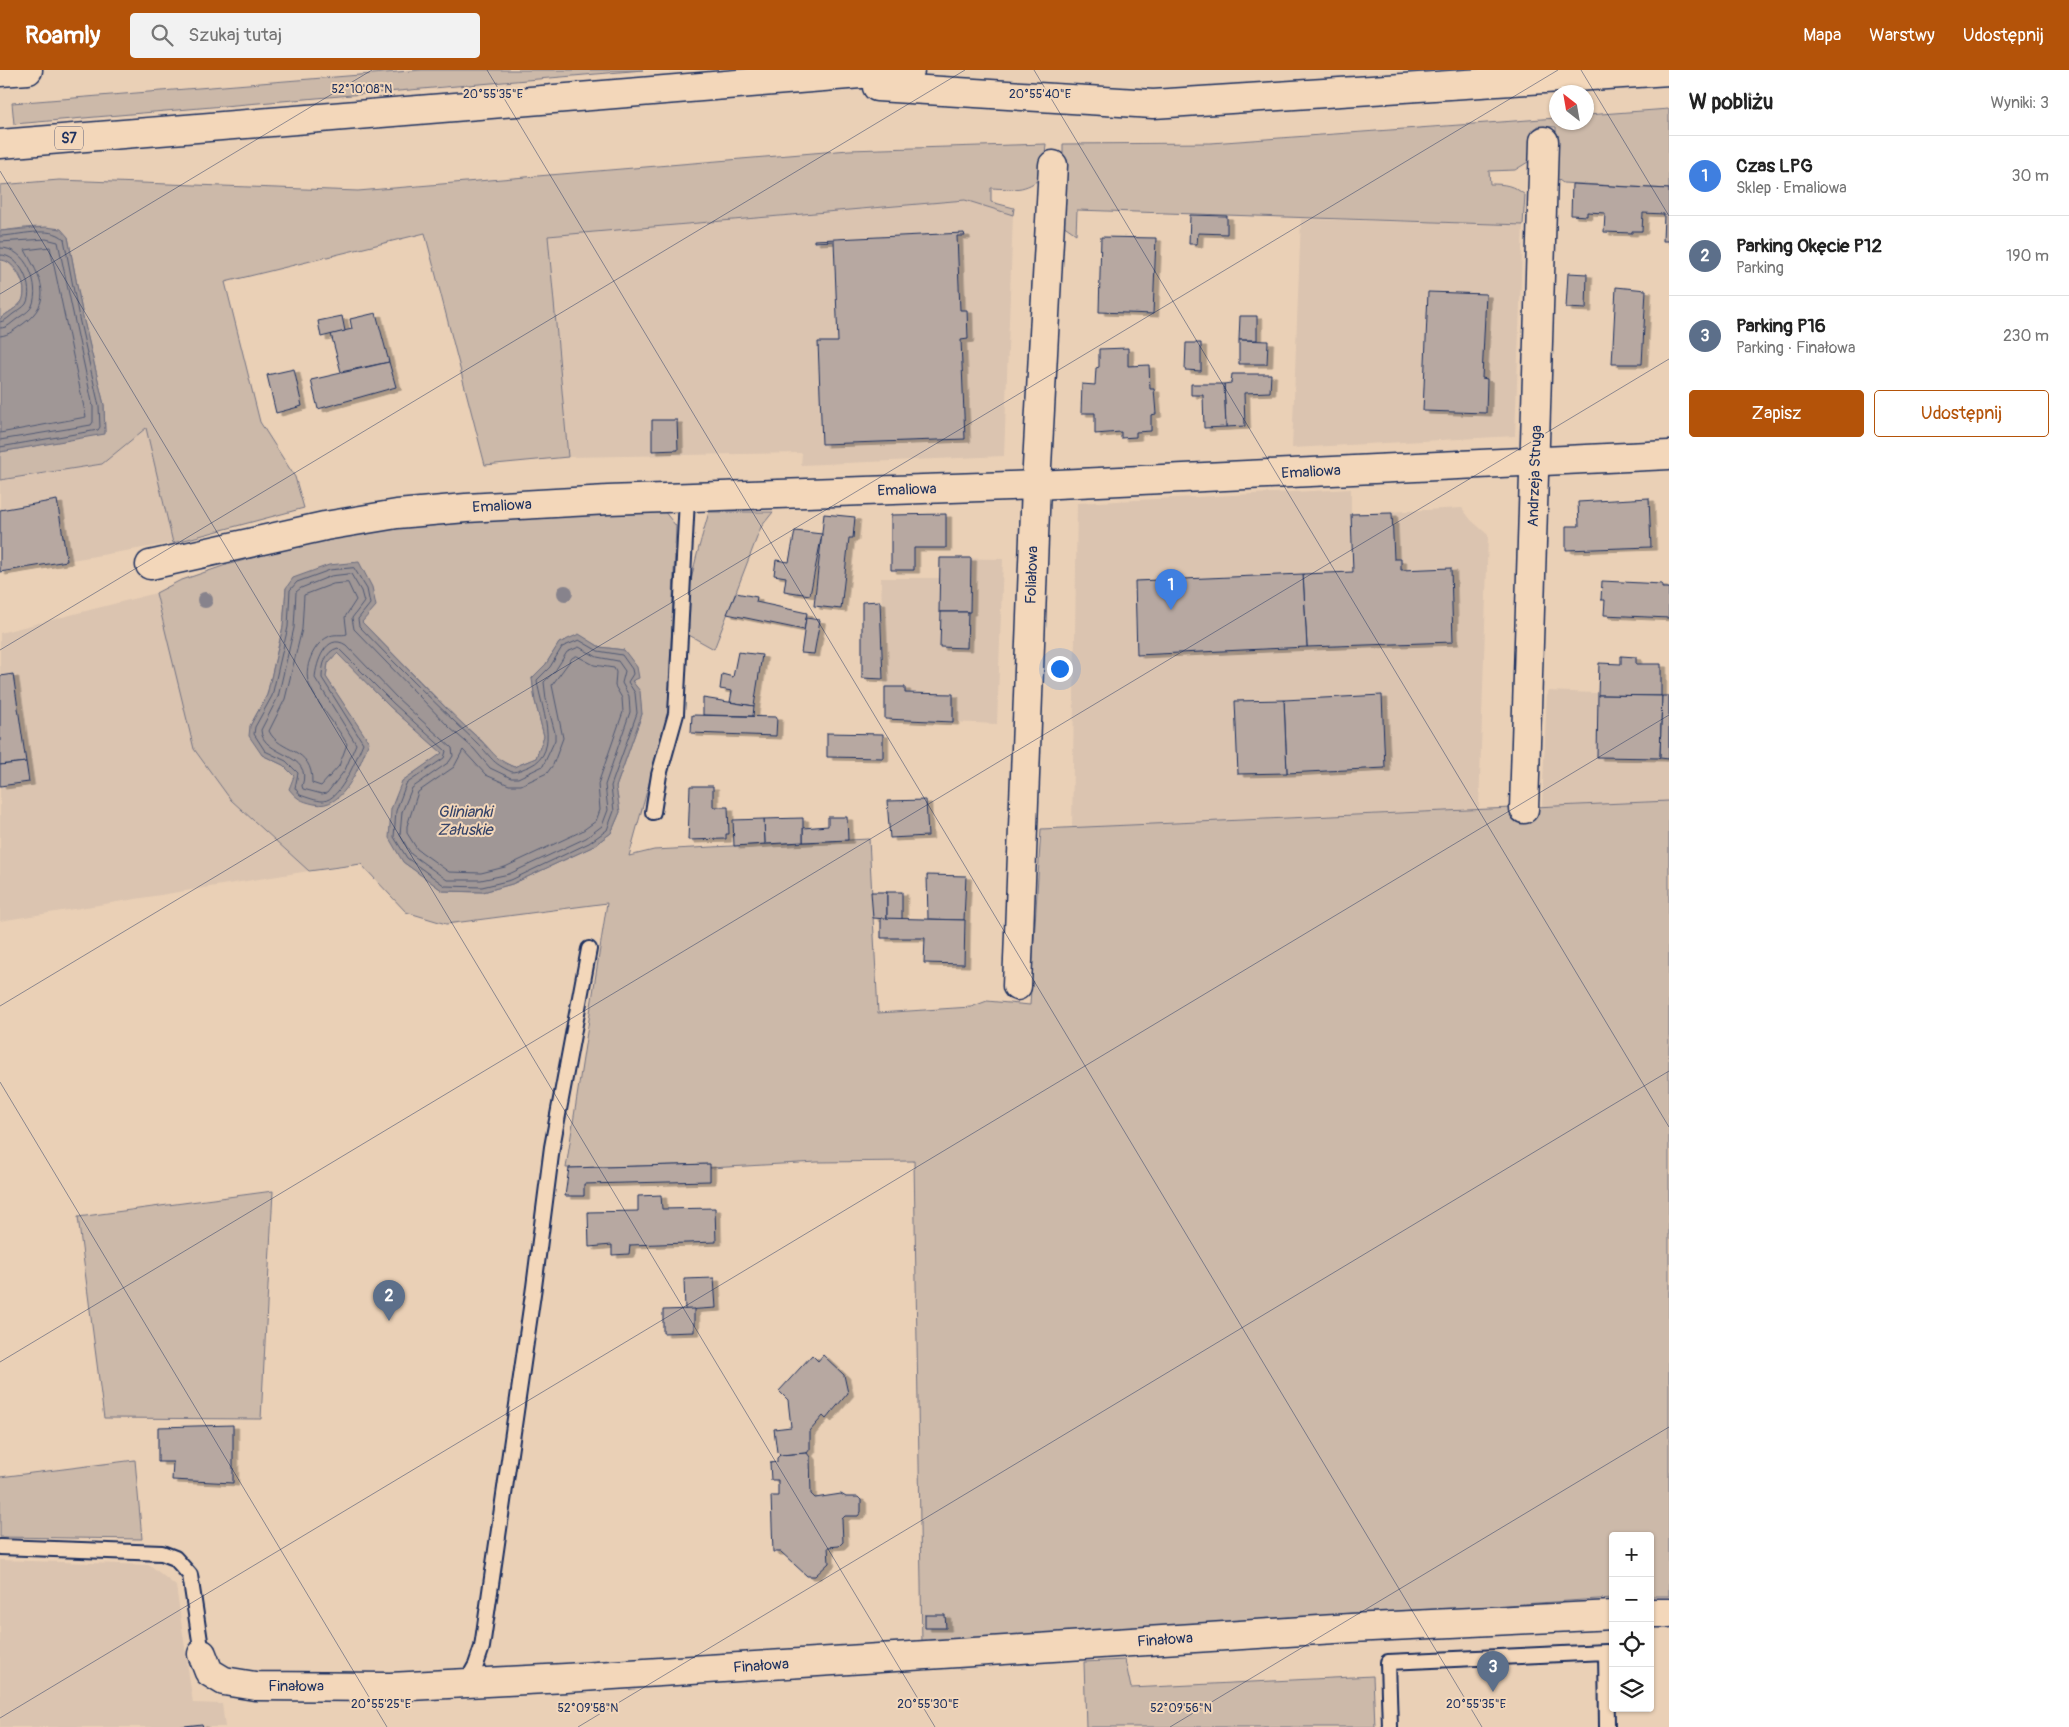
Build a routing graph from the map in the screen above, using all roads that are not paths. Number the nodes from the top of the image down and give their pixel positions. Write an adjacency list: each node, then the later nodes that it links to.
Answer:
1 (28, 70): 4 (main road)
2 (910, 70): 5 (main road, S7)
3 (1669, 71): 5 (main road)
4 (0, 72)
5 (773, 81): 7 (main road, S7)
6 (1544, 142): 10 (main road, Andrzeja Struga)
7 (0, 144)
8 (1053, 165): 11 (main road, Foliałowa)
9 (1669, 455): 10 (main road, Emaliowa)
10 (1535, 462): 11 (main road, Emaliowa); 14 (main road, Andrzeja Struga)
11 (1036, 485): 12 (main road, Emaliowa); 17 (main road, Foliałowa)
12 (687, 499): 13 (main road, Emaliowa); 15 (lane)
13 (150, 565)
14 (1524, 810)
15 (653, 812)
16 (589, 949): 23 (lane)
17 (1017, 986)
18 (0, 1547): 22 (lane, Finałowa)
19 (1669, 1612): 20 (main road)
20 (1654, 1613)
21 (1609, 1615): 23 (main road, Finałowa)
22 (202, 1654): 23 (main road, Finałowa)
23 (467, 1681)
24 (1390, 1727): 25 (lane)
25 (1607, 1727)

